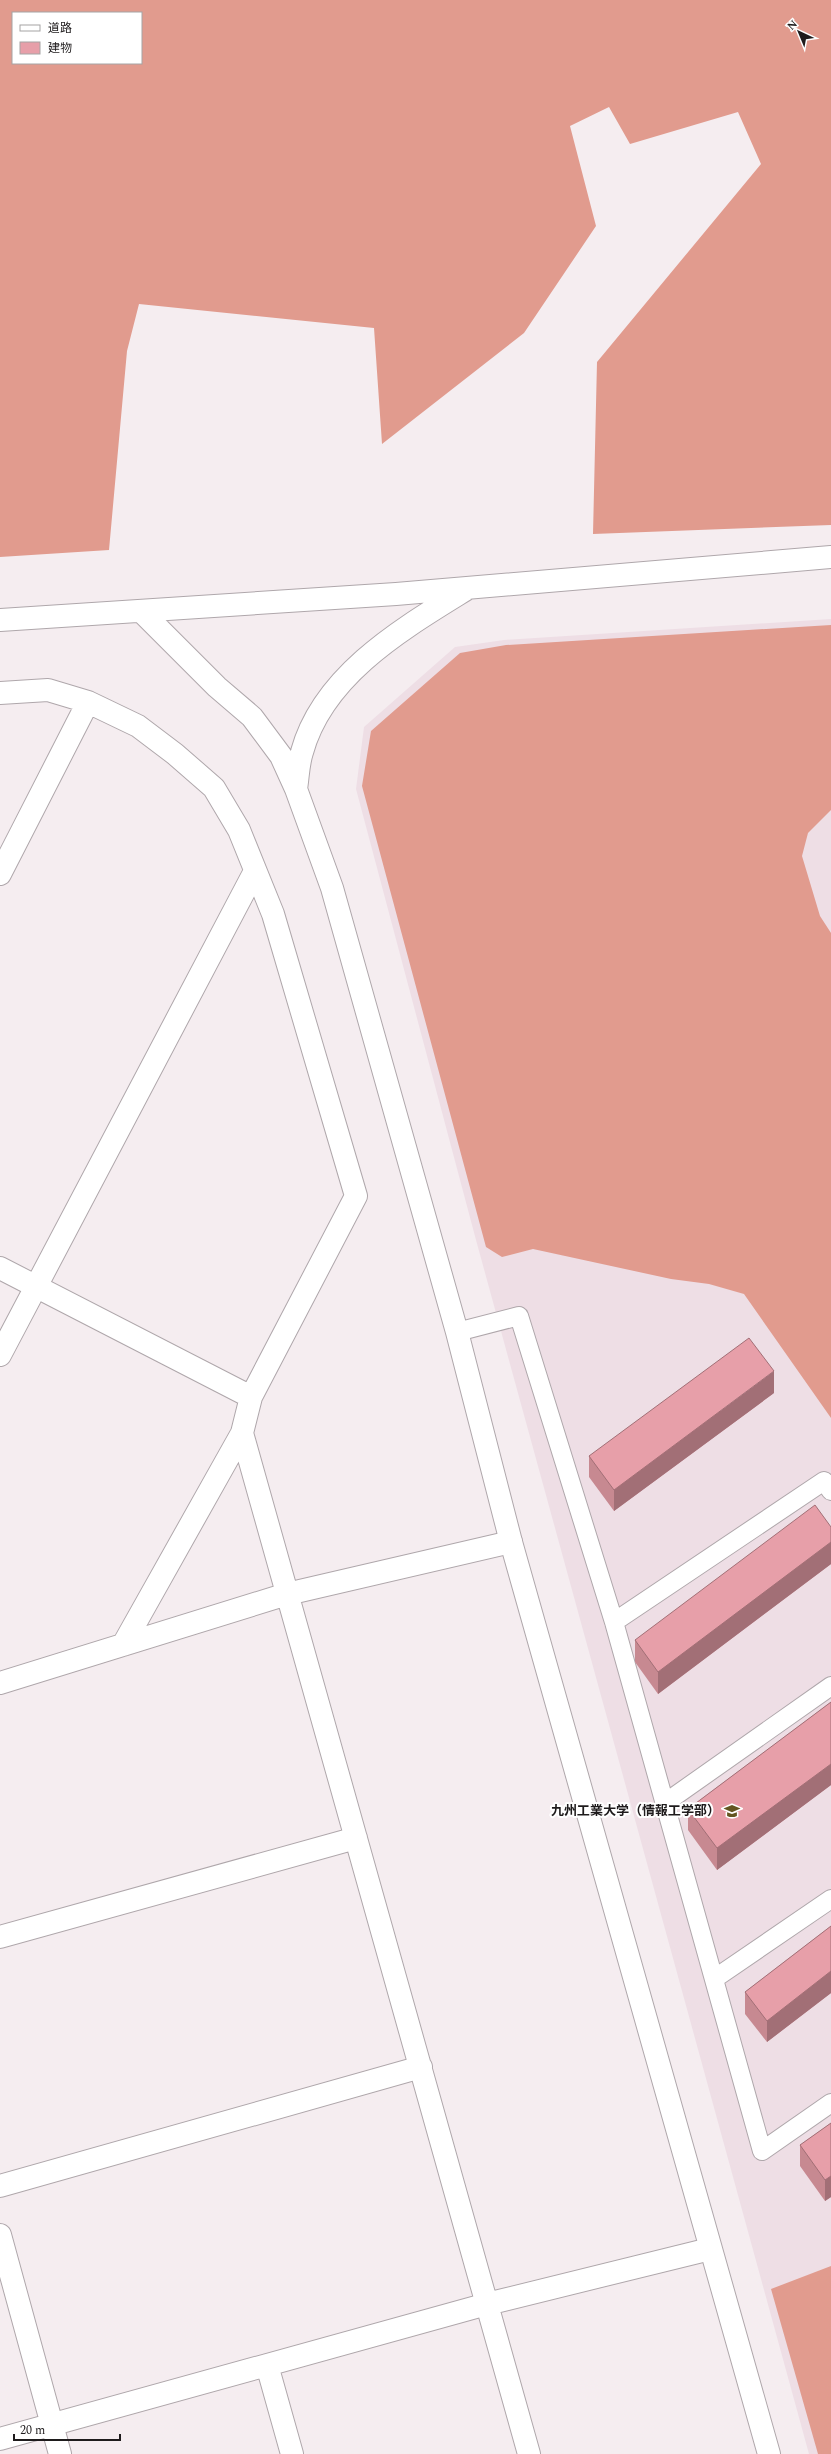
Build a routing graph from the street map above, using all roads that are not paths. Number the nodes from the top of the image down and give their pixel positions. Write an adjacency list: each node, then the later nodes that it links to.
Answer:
1 (831, 557): 2 (street)
2 (469, 588): 3 (street); 7 (street)
3 (141, 611): 4 (street); 7 (street)
4 (0, 620)
5 (0, 693): 6 (street)
6 (88, 702): 8 (street); 9 (street)
7 (296, 789): 12 (street)
8 (255, 871): 11 (street); 14 (street)
9 (0, 874)
10 (0, 1268): 11 (street)
11 (35, 1286): 13 (street); 14 (street)
12 (457, 1332): 17 (street); 19 (lane)
13 (0, 1355)
14 (251, 1397): 15 (street)
15 (242, 1434): 18 (street); 20 (street)
16 (831, 1491): 19 (lane)
17 (511, 1542): 18 (street); 32 (street)
18 (287, 1594): 20 (street); 24 (street)
19 (614, 1622): 23 (lane)
20 (123, 1645): 21 (street)
21 (0, 1682)
22 (831, 1686): 23 (lane)
23 (665, 1803): 27 (lane)
24 (356, 1838): 26 (street); 28 (street)
25 (831, 1899): 27 (lane)
26 (0, 1936)
27 (714, 1980): 29 (lane)
28 (421, 2067): 30 (street); 33 (street)
29 (831, 2103)
30 (0, 2186)
31 (0, 2235): 35 (street)
32 (710, 2248): 33 (street); 40 (street)
33 (487, 2304): 34 (street); 39 (street)
34 (267, 2365): 35 (street); 38 (street)
35 (52, 2424): 36 (street); 37 (street)
36 (0, 2439)
37 (60, 2454)
38 (292, 2454)
39 (529, 2454)
40 (769, 2454)

